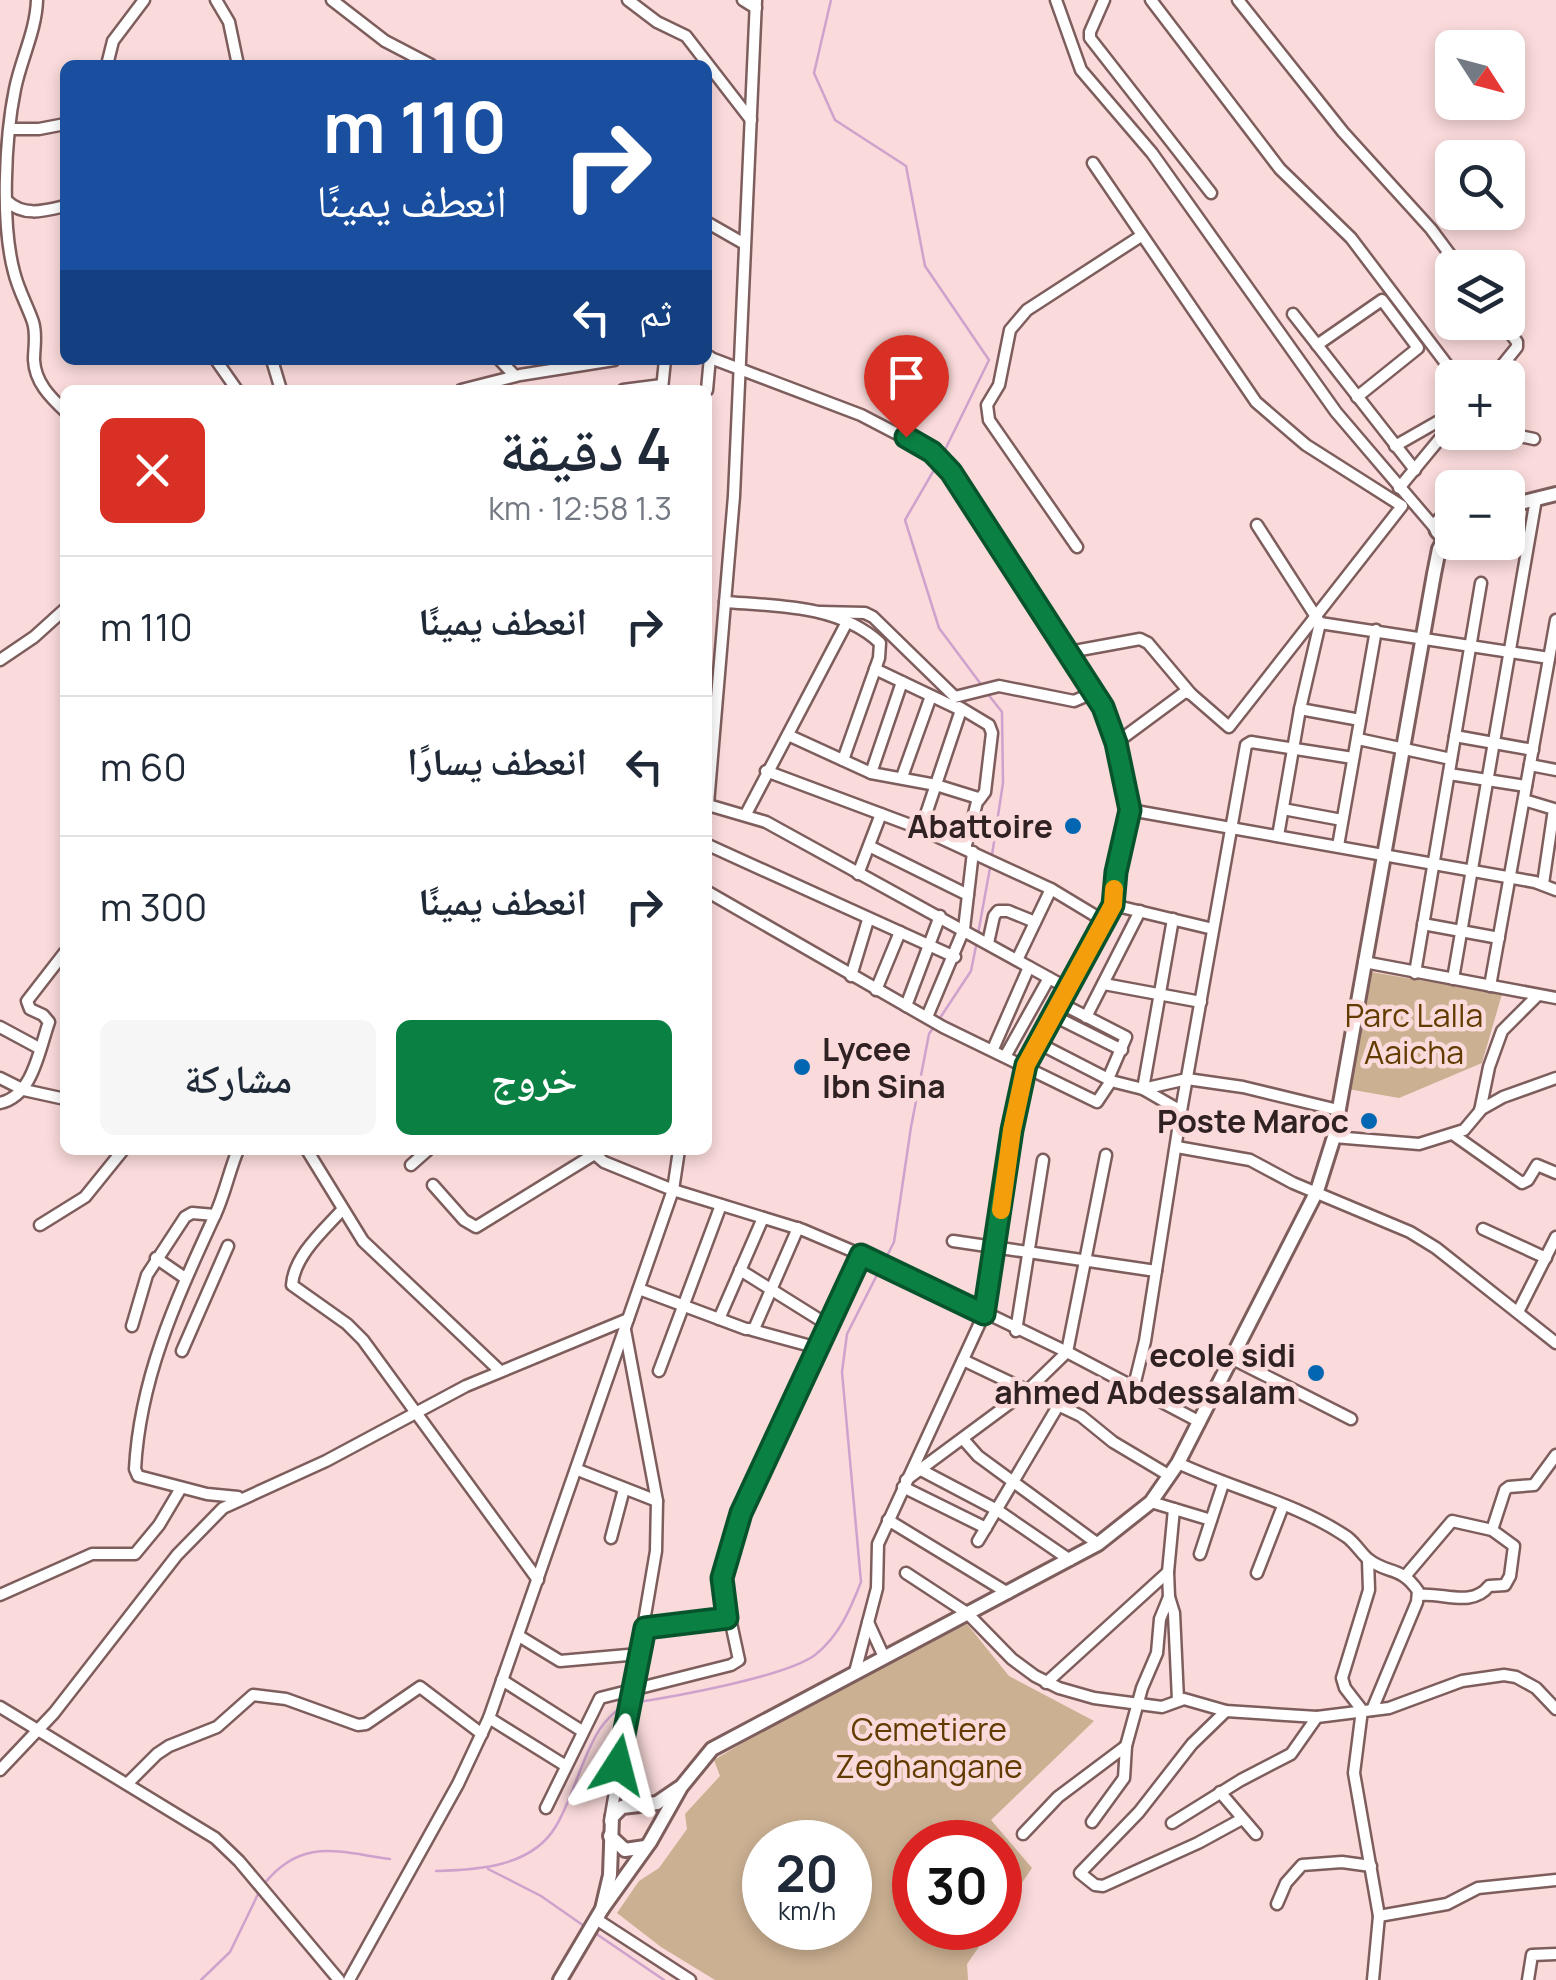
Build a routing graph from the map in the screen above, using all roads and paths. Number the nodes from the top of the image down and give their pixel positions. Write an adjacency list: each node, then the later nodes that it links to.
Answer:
1 (37, 0): 19 (street)
2 (144, 0): 12 (street)
3 (216, 0): 13 (street)
4 (332, 0): 14 (street)
5 (628, 0): 15 (street)
6 (742, 0): 11 (street)
7 (1056, 0): 45 (street)
8 (1104, 0): 21 (street)
9 (1151, 0): 31 (street)
10 (1238, 0): 27 (street)
11 (756, 4): 17 (street)
12 (108, 60)
13 (237, 60)
14 (421, 60)
15 (704, 60)
16 (712, 70): 17 (street)
17 (750, 120): 26 (street)
18 (60, 125): 19 (street)
19 (10, 129): 22 (street)
20 (1094, 163): 25 (street)
21 (1211, 193)
22 (8, 202): 23 (street); 38 (street)
23 (60, 207)
24 (712, 225): 26 (street)
25 (1142, 236): 49 (street); 52 (street)
26 (743, 243): 34 (street)
27 (1447, 250)
28 (1292, 314): 29 (street)
29 (1317, 345): 37 (street); 37 (street)
30 (712, 358): 34 (street)
31 (1443, 360)
32 (505, 365): 35 (street)
33 (583, 365): 35 (street)
34 (738, 366): 55 (street); 64 (street)
35 (515, 376): 36 (street)
36 (480, 385)
37 (1357, 397): 43 (street)
38 (60, 406)
39 (1435, 423): 43 (street)
40 (1525, 437): 41 (street)
41 (1534, 439)
42 (1435, 443): 44 (street)
43 (1395, 446): 44 (street)
44 (1414, 470): 45 (street)
45 (1400, 488): 49 (street)
46 (1556, 494): 47 (main road)
47 (1536, 499): 48 (main road); 65 (street)
48 (1525, 502)
49 (1409, 504): 50 (street); 58 (street)
50 (1435, 520)
51 (1257, 525): 58 (street)
52 (1077, 547)
53 (1436, 560): 62 (main road)
54 (1481, 583): 63 (street)
55 (725, 602): 56 (street); 70 (street)
56 (820, 612): 60 (street); 74 (street)
57 (60, 614): 67 (street)
58 (1319, 620): 61 (street); 75 (street); 78 (street)
59 (1556, 620): 66 (street)
60 (847, 622): 68 (street); 79 (street)
61 (1376, 630): 62 (street); 77 (street)
62 (1422, 637): 63 (street); 86 (main road)
63 (1470, 645): 65 (street); 80 (street)
64 (1069, 652): 71 (street); 72 (street)
65 (1509, 652): 66 (street); 83 (street)
66 (1549, 658): 87 (street)
67 (0, 660)
68 (875, 669): 69 (street); 90 (street)
69 (902, 682): 73 (street); 94 (street)
70 (712, 691)
71 (1094, 692): 74 (street); 82 (street)
72 (1191, 694): 78 (street); 82 (street)
73 (930, 696): 76 (street); 96 (street)
74 (961, 696): 76 (street)
75 (1300, 709): 77 (street); 85 (street)
76 (961, 710): 98 (street); 100 (street)
77 (1360, 720): 81 (street)
78 (1229, 728): 84 (street)
79 (788, 735): 90 (street); 93 (street)
80 (1455, 736): 83 (street); 89 (street)
81 (1358, 739): 86 (street); 88 (street)
82 (1116, 743): 105 (street)
83 (1494, 743): 87 (street); 97 (street)
84 (1246, 745): 85 (street); 109 (street)
85 (1294, 748): 88 (street); 104 (street)
86 (1404, 748): 89 (street); 116 (main road)
87 (1533, 750): 91 (street)
88 (1353, 758): 108 (street)
89 (1451, 759): 95 (street)
90 (844, 760): 94 (street)
91 (1530, 764): 92 (street); 99 (street)
92 (1556, 770)
93 (766, 771): 106 (street); 107 (street)
94 (871, 772): 96 (street)
95 (1448, 774): 97 (street); 117 (street)
96 (902, 777): 98 (street)
97 (1487, 780): 99 (street); 118 (street)
98 (936, 785): 100 (street); 110 (street)
99 (1526, 786): 101 (street)
100 (980, 800): 115 (street)
101 (1524, 800): 103 (street); 120 (street)
102 (712, 805): 106 (street)
103 (1555, 808): 121 (street)
104 (1283, 809): 108 (street); 111 (street)
105 (1130, 810): 109 (street); 126 (street)
106 (746, 814): 119 (street)
107 (882, 814): 110 (street); 113 (street)
108 (1342, 820): 114 (street)
109 (1229, 828): 111 (street); 134 (street)
110 (921, 829): 115 (street)
111 (1278, 836): 114 (street)
112 (712, 846): 130 (street)
113 (869, 846): 119 (street); 125 (street)
114 (1338, 846): 116 (street)
115 (969, 850): 122 (street); 125 (street)
116 (1384, 855): 117 (street); 144 (main road)
117 (1434, 864): 118 (street); 133 (street)
118 (1472, 870): 120 (street); 136 (street)
119 (858, 874): 128 (street)
120 (1510, 877): 121 (street); 138 (street)
121 (1543, 884): 123 (street)
122 (1050, 889): 131 (street); 132 (street)
123 (1556, 890)
124 (712, 894): 147 (street)
125 (968, 895): 135 (street)
126 (1113, 905): 127 (street); 131 (street)
127 (1140, 911): 129 (street); 150 (street)
128 (940, 916): 135 (street); 140 (street)
129 (1173, 919): 134 (street); 154 (street)
130 (868, 920): 137 (street); 147 (street)
131 (1104, 921): 152 (street)
132 (1035, 922): 139 (street); 143 (street)
133 (1423, 924): 136 (street); 146 (street)
134 (1213, 929): 157 (street)
135 (966, 930): 139 (street); 141 (street)
136 (1462, 931): 138 (street); 149 (street)
137 (900, 932): 140 (street); 153 (street)
138 (1499, 938): 151 (street)
139 (985, 941): 143 (street)
140 (926, 945): 141 (street); 159 (street)
141 (955, 957): 162 (street)
142 (60, 959): 165 (street)
143 (1017, 960): 145 (street)
144 (1364, 962): 146 (street); 178 (main road)
145 (1029, 966): 148 (street); 166 (street)
146 (1415, 972): 149 (street)
147 (851, 976): 153 (street)
148 (1049, 978): 152 (street); 168 (street)
149 (1454, 978): 151 (street)
150 (1104, 984): 154 (street); 161 (street)
151 (1490, 986): 155 (street)
152 (1068, 988): 158 (street)
153 (876, 990): 159 (street)
154 (1160, 994): 157 (street); 174 (street)
155 (1538, 994): 156 (street); 180 (street)
156 (1556, 998)
157 (1201, 1002): 172 (street)
158 (1060, 1004): 160 (street); 161 (street)
159 (906, 1006): 162 (street)
160 (1054, 1016): 164 (street); 167 (street)
161 (1086, 1017): 167 (street)
162 (928, 1018): 166 (street)
163 (0, 1027): 165 (street)
164 (1038, 1043): 169 (street); 173 (street)
165 (39, 1048): 175 (street)
166 (993, 1049): 168 (street)
167 (1122, 1050): 173 (street)
168 (1006, 1055): 169 (street)
169 (1026, 1065): 173 (street); 208 (street)
170 (0, 1078): 175 (street)
171 (1556, 1078): 180 (street)
172 (1187, 1079): 174 (street); 178 (street); 179 (street)
173 (1109, 1080): 174 (street)
174 (1144, 1089): 179 (street)
175 (24, 1090): 176 (street); 177 (street)
176 (60, 1098)
177 (0, 1103)
178 (1338, 1110): 182 (main road)
179 (1181, 1111): 183 (street)
180 (1480, 1111): 181 (street)
181 (1454, 1134): 182 (street); 194 (street)
182 (1334, 1137): 197 (main road)
183 (1177, 1147): 197 (street); 215 (street)
184 (119, 1155): 202 (street)
185 (236, 1155): 200 (street)
186 (310, 1155): 199 (street)
187 (422, 1155): 193 (street)
188 (586, 1155): 195 (street)
189 (595, 1155): 196 (street)
190 (679, 1155): 196 (street)
191 (1106, 1155): 213 (street)
192 (1042, 1160): 209 (street)
193 (411, 1165)
194 (1556, 1173)
195 (433, 1184)
196 (673, 1190): 198 (street); 217 (street)
197 (1317, 1191): 221 (street); 234 (main road)
198 (721, 1205): 201 (street); 219 (street)
199 (342, 1210): 236 (street); 241 (street)
200 (215, 1215): 211 (street); 216 (street)
201 (763, 1218): 203 (street); 214 (street)
202 (40, 1225)
203 (798, 1228): 210 (street); 218 (street)
204 (1482, 1229): 212 (street)
205 (1556, 1237): 212 (street)
206 (953, 1241): 208 (street)
207 (228, 1246): 224 (street)
208 (996, 1247): 209 (street); 222 (street)
209 (1029, 1253): 213 (street); 229 (street)
210 (866, 1257): 222 (street); 226 (street)
211 (156, 1258): 216 (street); 227 (street)
212 (1546, 1258): 221 (street)
213 (1086, 1261): 215 (street); 233 (street)
214 (740, 1270): 218 (street); 223 (street)
215 (1156, 1271): 238 (street)
216 (185, 1278): 220 (street)
217 (639, 1289): 219 (street); 225 (street)
218 (771, 1292): 226 (street); 228 (street)
219 (682, 1306): 223 (street); 237 (street)
220 (172, 1312): 224 (street); 253 (street)
221 (1518, 1312): 230 (street)
222 (984, 1314): 229 (street); 235 (street)
223 (718, 1319): 228 (street)
224 (196, 1320): 232 (street)
225 (627, 1324): 236 (street); 247 (street); 256 (street)
226 (828, 1325): 231 (street)
227 (132, 1326)
228 (751, 1330): 231 (street)
229 (1016, 1331): 233 (street)
230 (1555, 1341)
231 (818, 1348): 281 (street)
232 (182, 1351)
233 (1067, 1352): 238 (street); 239 (street)
234 (1233, 1358): 242 (street); 243 (main road)
235 (963, 1360): 239 (street); 251 (street)
236 (500, 1371): 241 (street)
237 (659, 1371)
238 (1134, 1386): 243 (street)
239 (1028, 1389): 240 (street); 244 (street)
240 (1058, 1406): 249 (street); 250 (street)
241 (415, 1412): 255 (street); 275 (street)
242 (1352, 1419)
243 (1200, 1422): 246 (main road)
244 (963, 1440): 248 (street); 250 (street)
245 (1556, 1455): 264 (street)
246 (1178, 1464): 249 (main road); 252 (street)
247 (578, 1470): 254 (street); 275 (street)
248 (920, 1470): 251 (street); 260 (street)
249 (1170, 1476): 257 (main road)
250 (1015, 1480): 260 (street); 267 (street)
251 (904, 1484): 261 (street); 263 (street)
252 (1223, 1484): 258 (street); 262 (street)
253 (181, 1488): 255 (street); 277 (street)
254 (624, 1489): 256 (street); 265 (street)
255 (243, 1498): 299 (street)
256 (657, 1501): 283 (street)
257 (1151, 1502): 259 (street); 267 (main road)
258 (1283, 1506): 270 (street); 272 (street)
259 (1174, 1509): 262 (street); 271 (street)
260 (997, 1510): 263 (street); 269 (street)
261 (888, 1520): 276 (street); 282 (street)
262 (1211, 1520): 268 (street)
263 (986, 1528): 266 (street)
264 (1492, 1530): 274 (street); 278 (street)
265 (610, 1538)
266 (978, 1541)
267 (1098, 1544): 269 (main road)
268 (1200, 1554)
269 (1070, 1560): 276 (main road)
270 (1368, 1560): 274 (street); 295 (street)
271 (1168, 1572): 279 (street); 289 (street)
272 (1257, 1573)
273 (906, 1574): 280 (street)
274 (1407, 1574): 278 (street)
275 (538, 1580): 284 (street)
276 (1008, 1593): 280 (main road)
277 (0, 1595)
278 (1419, 1595): 295 (street)
279 (1169, 1598): 291 (street); 292 (street)
280 (967, 1614): 286 (main road); 289 (street)
281 (727, 1618): 283 (street); 290 (street)
282 (868, 1622): 286 (street); 287 (street)
283 (645, 1628): 285 (street)
284 (519, 1636): 285 (street); 288 (street)
285 (639, 1654): 290 (street)
286 (884, 1657): 287 (main road)
287 (855, 1672): 307 (main road)
288 (502, 1680): 298 (street); 300 (street)
289 (1046, 1682): 292 (street)
290 (631, 1690): 300 (street); 303 (street)
291 (1178, 1700): 292 (street); 296 (street)
292 (1139, 1704): 302 (street)
293 (0, 1708): 299 (street)
294 (1556, 1709): 295 (street)
295 (1367, 1710): 297 (street); 318 (street)
296 (1226, 1711): 297 (street); 311 (street)
297 (1317, 1717): 308 (street)
298 (490, 1718): 301 (street); 304 (street)
299 (38, 1730): 305 (street); 306 (street)
300 (582, 1731): 304 (street)
301 (482, 1734): 306 (street); 325 (street)
302 (1126, 1746): 312 (street); 315 (street)
303 (618, 1765): 309 (street); 314 (street)
304 (566, 1766): 310 (street)
305 (0, 1770)
306 (127, 1784): 324 (street)
307 (682, 1787): 309 (main road); 317 (main road)
308 (1220, 1792): 311 (street); 313 (street)
309 (634, 1806): 314 (main road); 317 (main road)
310 (546, 1808)
311 (1242, 1819): 316 (street)
312 (1092, 1822)
313 (1172, 1822)
314 (610, 1830): 317 (main road); 322 (main road)
315 (1023, 1834)
316 (1256, 1834)
317 (650, 1841): 322 (main road)
318 (1371, 1866): 320 (street); 321 (street)
319 (1556, 1880): 321 (street)
320 (1278, 1904)
321 (1378, 1916): 328 (street)
322 (596, 1919): 326 (main road); 327 (street)
323 (1556, 1954): 329 (street)
324 (340, 1980)
325 (348, 1980)
326 (560, 1980)
327 (690, 1980)
328 (1374, 1980)
329 (1528, 1980)

